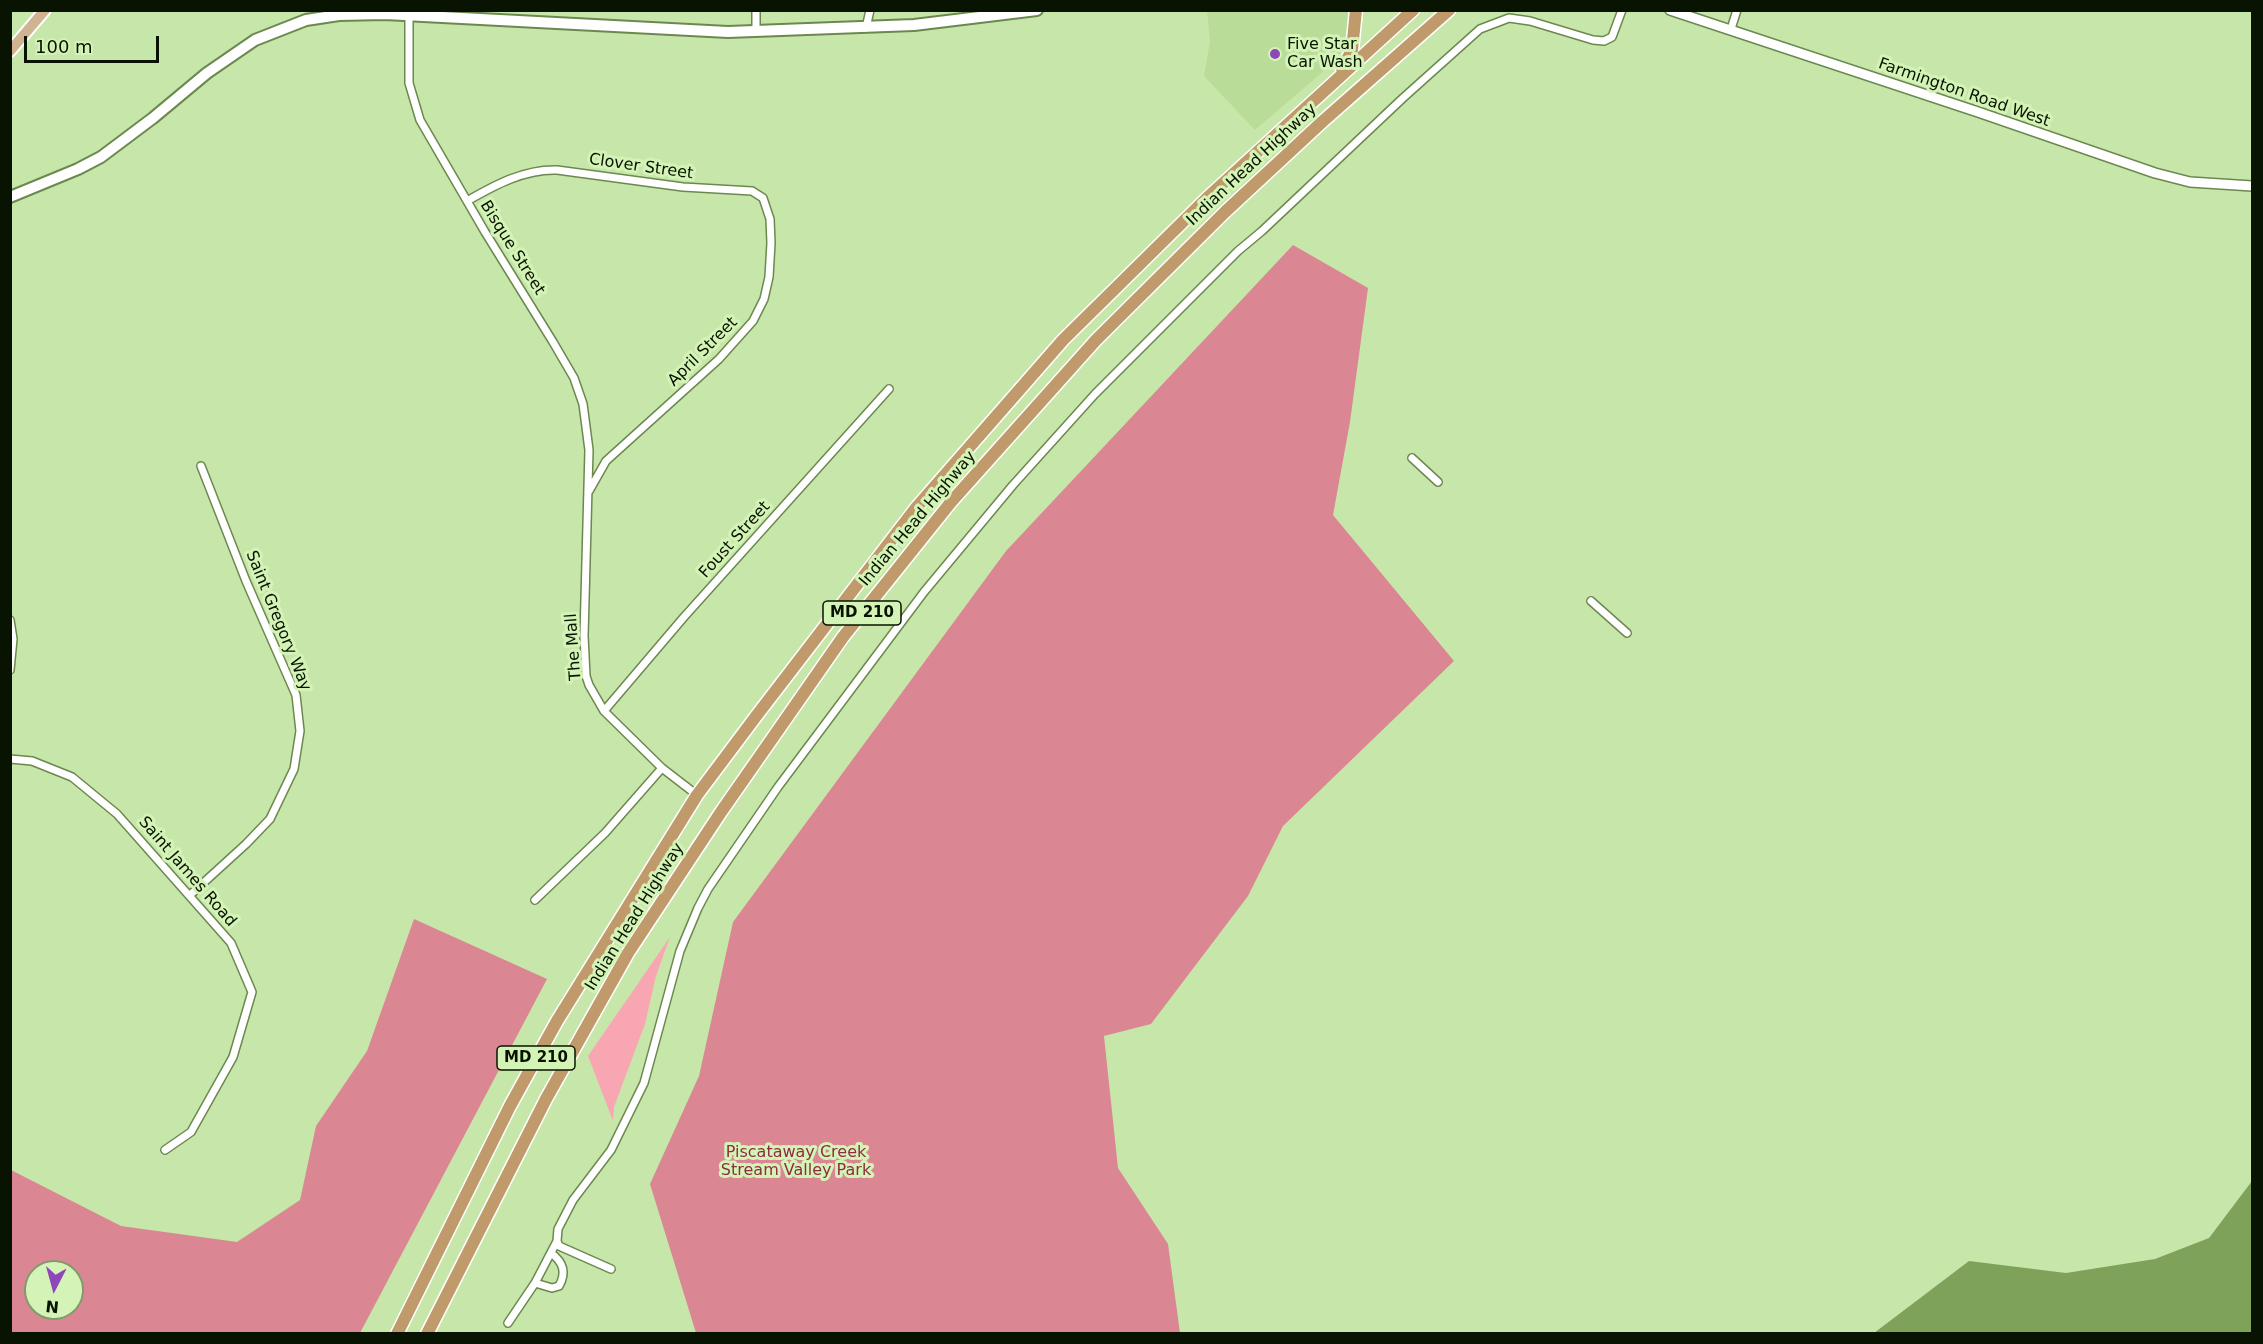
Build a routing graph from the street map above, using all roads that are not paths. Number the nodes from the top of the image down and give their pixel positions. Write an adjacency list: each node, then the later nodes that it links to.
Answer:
1 (45, 10): 15 (main road)
2 (756, 10): 14 (street)
3 (870, 10): 12 (street)
4 (1037, 10): 12 (main road)
5 (1356, 10): 16 (highway)
6 (1413, 10): 16 (highway, Indian Head Highway / MD 210)
7 (1449, 10): 43 (highway, Indian Head Highway / MD 210)
8 (1622, 10): 37 (street)
9 (1670, 10): 13 (street, Farmington Road West)
10 (1737, 10): 13 (street)
11 (409, 16): 14 (main road); 18 (main road); 20 (street, Bisque Street)
12 (866, 28): 14 (main road)
13 (1731, 29): 17 (street, Farmington Road West)
14 (756, 32)
15 (10, 51)
16 (1304, 110): 33 (highway, Indian Head Highway / MD 210)
17 (2253, 186)
18 (10, 197)
19 (763, 198): 20 (street, Clover Street); 25 (street, April Street)
20 (467, 201): 25 (street, Bisque Street)
21 (889, 389): 30 (street, Foust Street)
22 (1412, 458): 24 (street)
23 (201, 466): 34 (street, Saint Gregory Way)
24 (1438, 482)
25 (587, 495): 30 (street, The Mall)
26 (1592, 601): 28 (street)
27 (10, 620): 29 (street)
28 (1627, 633)
29 (10, 670)
30 (604, 711): 32 (street, The Mall)
31 (10, 759): 34 (street, Saint James Road)
32 (662, 768): 33 (street, The Mall); 35 (street)
33 (697, 795): 42 (highway, Indian Head Highway / MD 210)
34 (189, 895): 36 (street, Saint James Road)
35 (535, 900)
36 (165, 1150)
37 (557, 1241): 38 (street); 39 (street)
38 (551, 1253): 40 (street); 40 (street)
39 (611, 1269)
40 (535, 1283): 41 (street)
41 (508, 1323)
42 (397, 1334)
43 (427, 1334)

